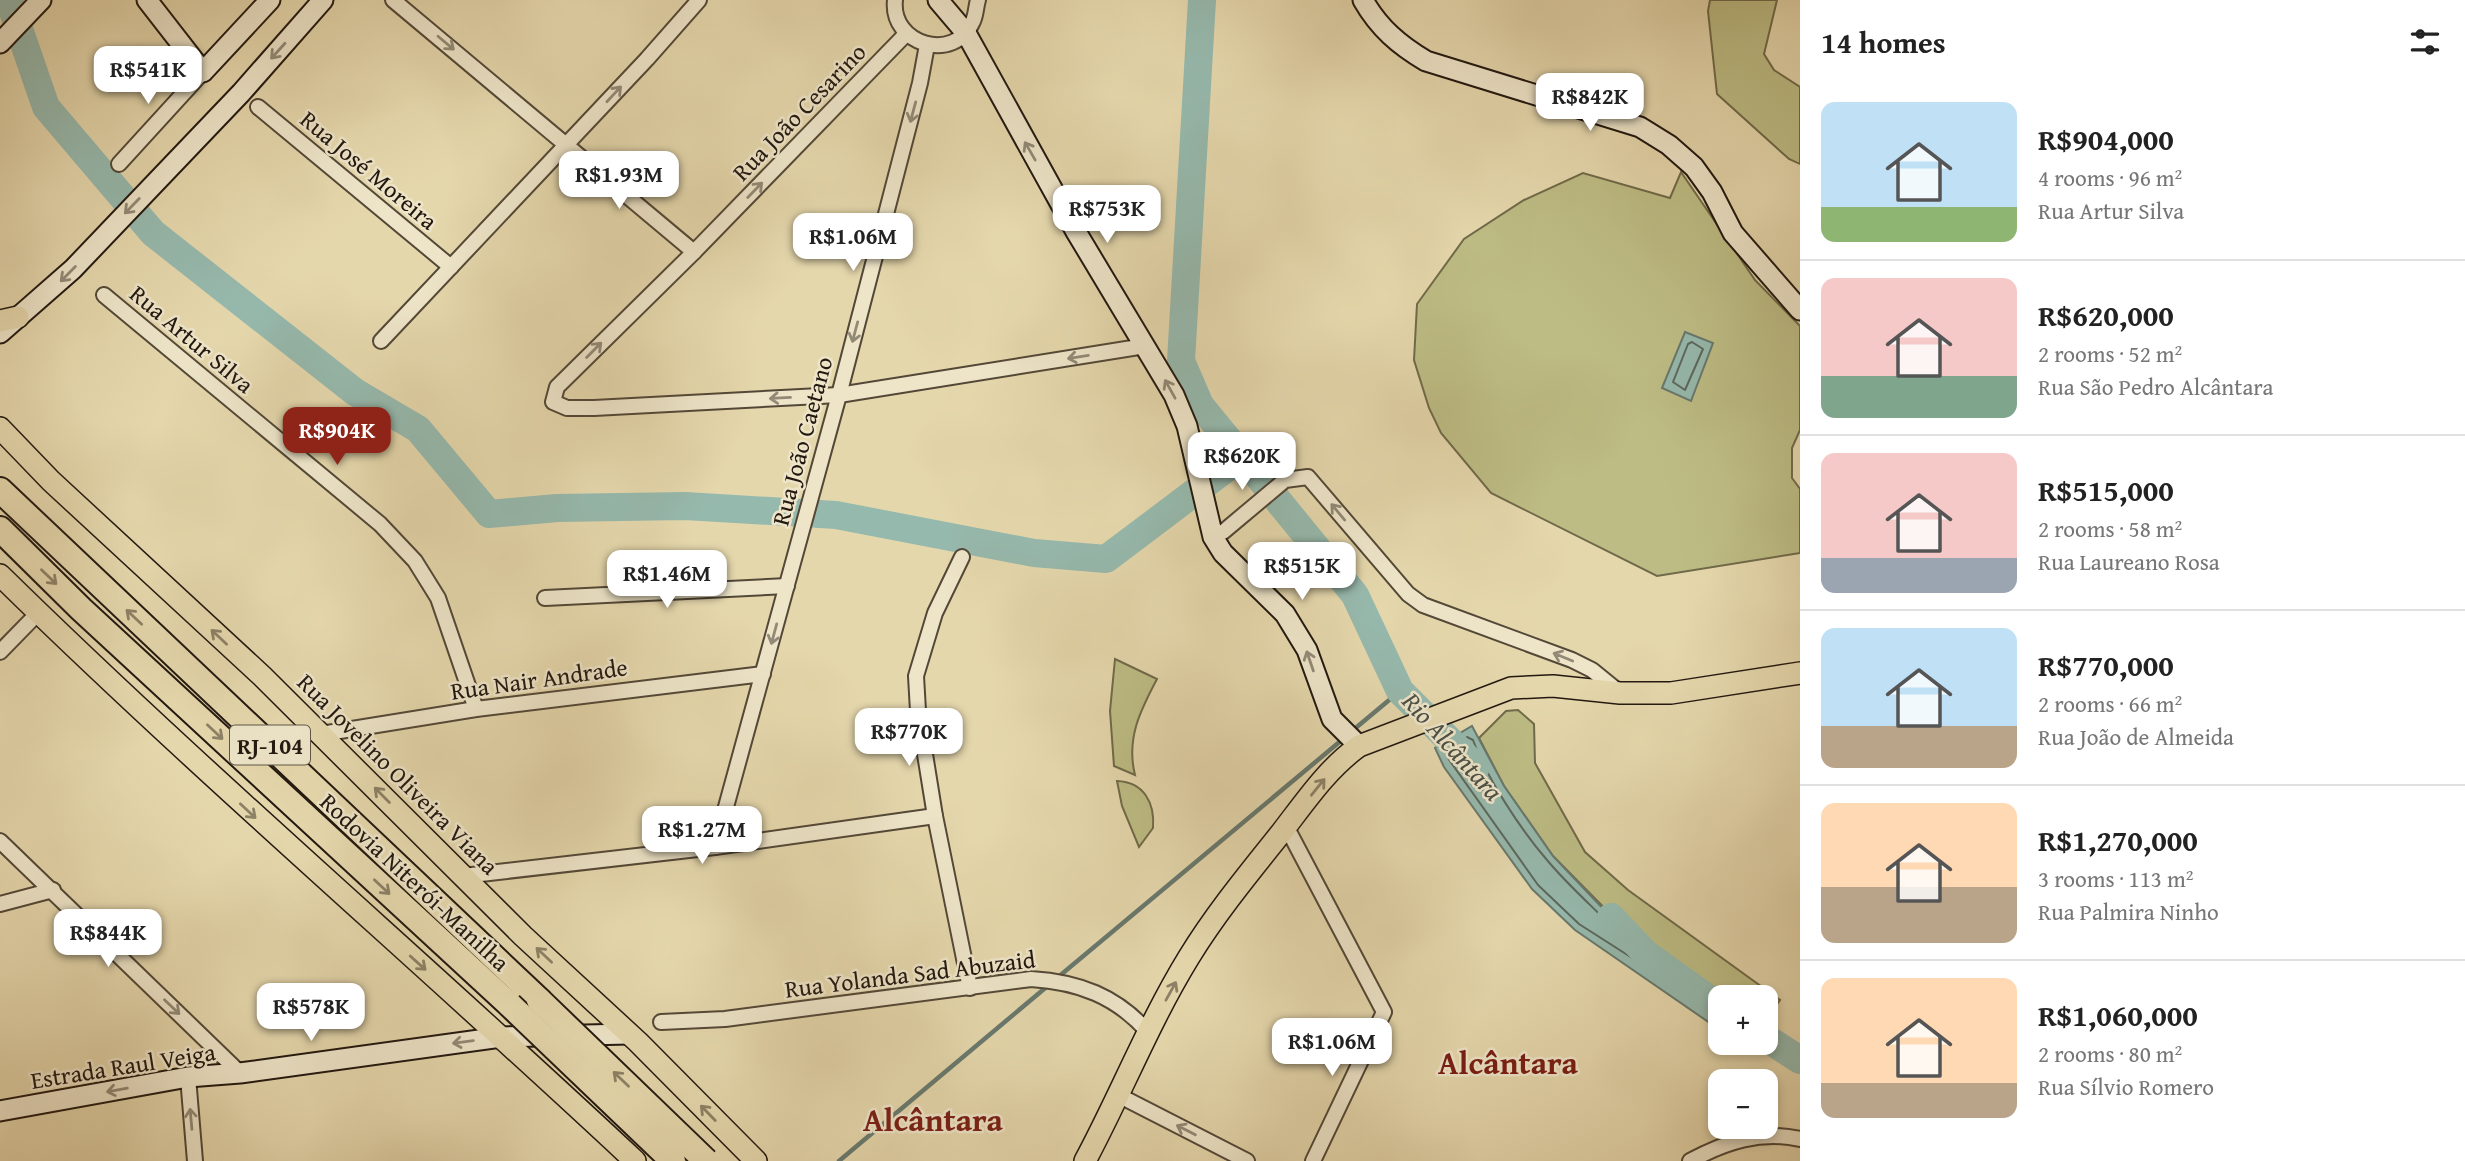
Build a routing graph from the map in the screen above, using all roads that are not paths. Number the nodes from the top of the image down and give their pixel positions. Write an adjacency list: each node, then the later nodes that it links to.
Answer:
1 (41, 0): 13 (main road)
2 (147, 0): 15 (main road)
3 (270, 0): 15 (main road)
4 (323, 0): 23 (main road, one-way to 23)
5 (393, 0): 17 (street, one-way to 17)
6 (698, 0): 17 (street, one-way to 6)
7 (895, 0): 12 (street)
8 (938, 0): 11 (main road)
9 (977, 0): 11 (street)
10 (1363, 0): 22 (main road)
11 (966, 33): 14 (street); 26 (main road, one-way to 11)
12 (906, 34): 14 (street); 19 (street, Rua João Cesarino, one-way to 12)
13 (4, 39)
14 (927, 45): 27 (street, Rua João Caetano, one-way to 27)
15 (203, 72): 18 (street)
16 (258, 107): 20 (street, Rua José Moreira)
17 (567, 144): 19 (street); 20 (street)
18 (119, 164)
19 (694, 252): 27 (street, Rua João Cesarino, one-way to 19)
20 (450, 267): 25 (street)
21 (104, 295): 41 (street, Rua Artur Silva)
22 (1800, 310)
23 (9, 319): 24 (main road)
24 (0, 333)
25 (380, 341)
26 (1145, 346): 27 (street, one-way to 27); 43 (main road, one-way to 26)
27 (839, 395): 34 (street, Rua João Caetano)
28 (0, 428): 42 (main road, Rua Jovelino Oliveira Viana, one-way to 28)
29 (0, 490): 64 (highway, Rodovia Niterói-Manilha / RJ-104, one-way to 29, bridge)
30 (0, 529): 63 (highway, Rodovia Niterói-Manilha / RJ-104, one-way to 63, bridge)
31 (1223, 532): 40 (street, one-way to 31)
32 (962, 557): 44 (street)
33 (0, 575): 36 (main road)
34 (787, 586): 35 (street); 39 (street, Rua João Caetano, one-way to 39)
35 (545, 598)
36 (38, 612): 37 (street); 55 (main road, one-way to 55)
37 (0, 652)
38 (1800, 673): 40 (main road)
39 (763, 674): 41 (street, Rua Nair Andrade); 47 (street, Rua João Caetano)
40 (1620, 693): 43 (main road)
41 (476, 709): 42 (street, Rua Nair Andrade)
42 (321, 734): 48 (main road, Rua Jovelino Oliveira Viana, one-way to 42)
43 (1362, 741): 45 (main road, one-way to 43)
44 (935, 816): 47 (street); 51 (street)
45 (1286, 826): 53 (main road, one-way to 45); 68 (street)
46 (0, 841): 49 (street)
47 (715, 847): 48 (street)
48 (463, 876): 54 (main road, Rua Jovelino Oliveira Viana, one-way to 48)
49 (54, 890): 50 (street); 56 (street, one-way to 56)
50 (0, 904)
51 (970, 988): 52 (street, Rua Yolanda Sad Abuzaid); 53 (street, Rua Yolanda Sad Abuzaid)
52 (662, 1022)
53 (1148, 1031): 58 (main road)
54 (629, 1034): 55 (main road, Estrada Raul Veiga); 65 (main road, Rua Jovelino Oliveira Viana, one-way to 54)
55 (501, 1037): 56 (main road, Estrada Raul Veiga, one-way to 56); 62 (main road)
56 (240, 1073): 57 (main road, Estrada Raul Veiga)
57 (188, 1077): 59 (main road, Estrada Raul Veiga, one-way to 59); 61 (street, one-way to 57)
58 (1120, 1096): 66 (main road); 67 (street, one-way to 58)
59 (0, 1111)
60 (1800, 1139): 69 (street)
61 (195, 1161)
62 (635, 1161)
63 (673, 1161)
64 (706, 1161)
65 (756, 1161)
66 (1085, 1161)
67 (1247, 1161)
68 (1312, 1161)
69 (1690, 1161)

